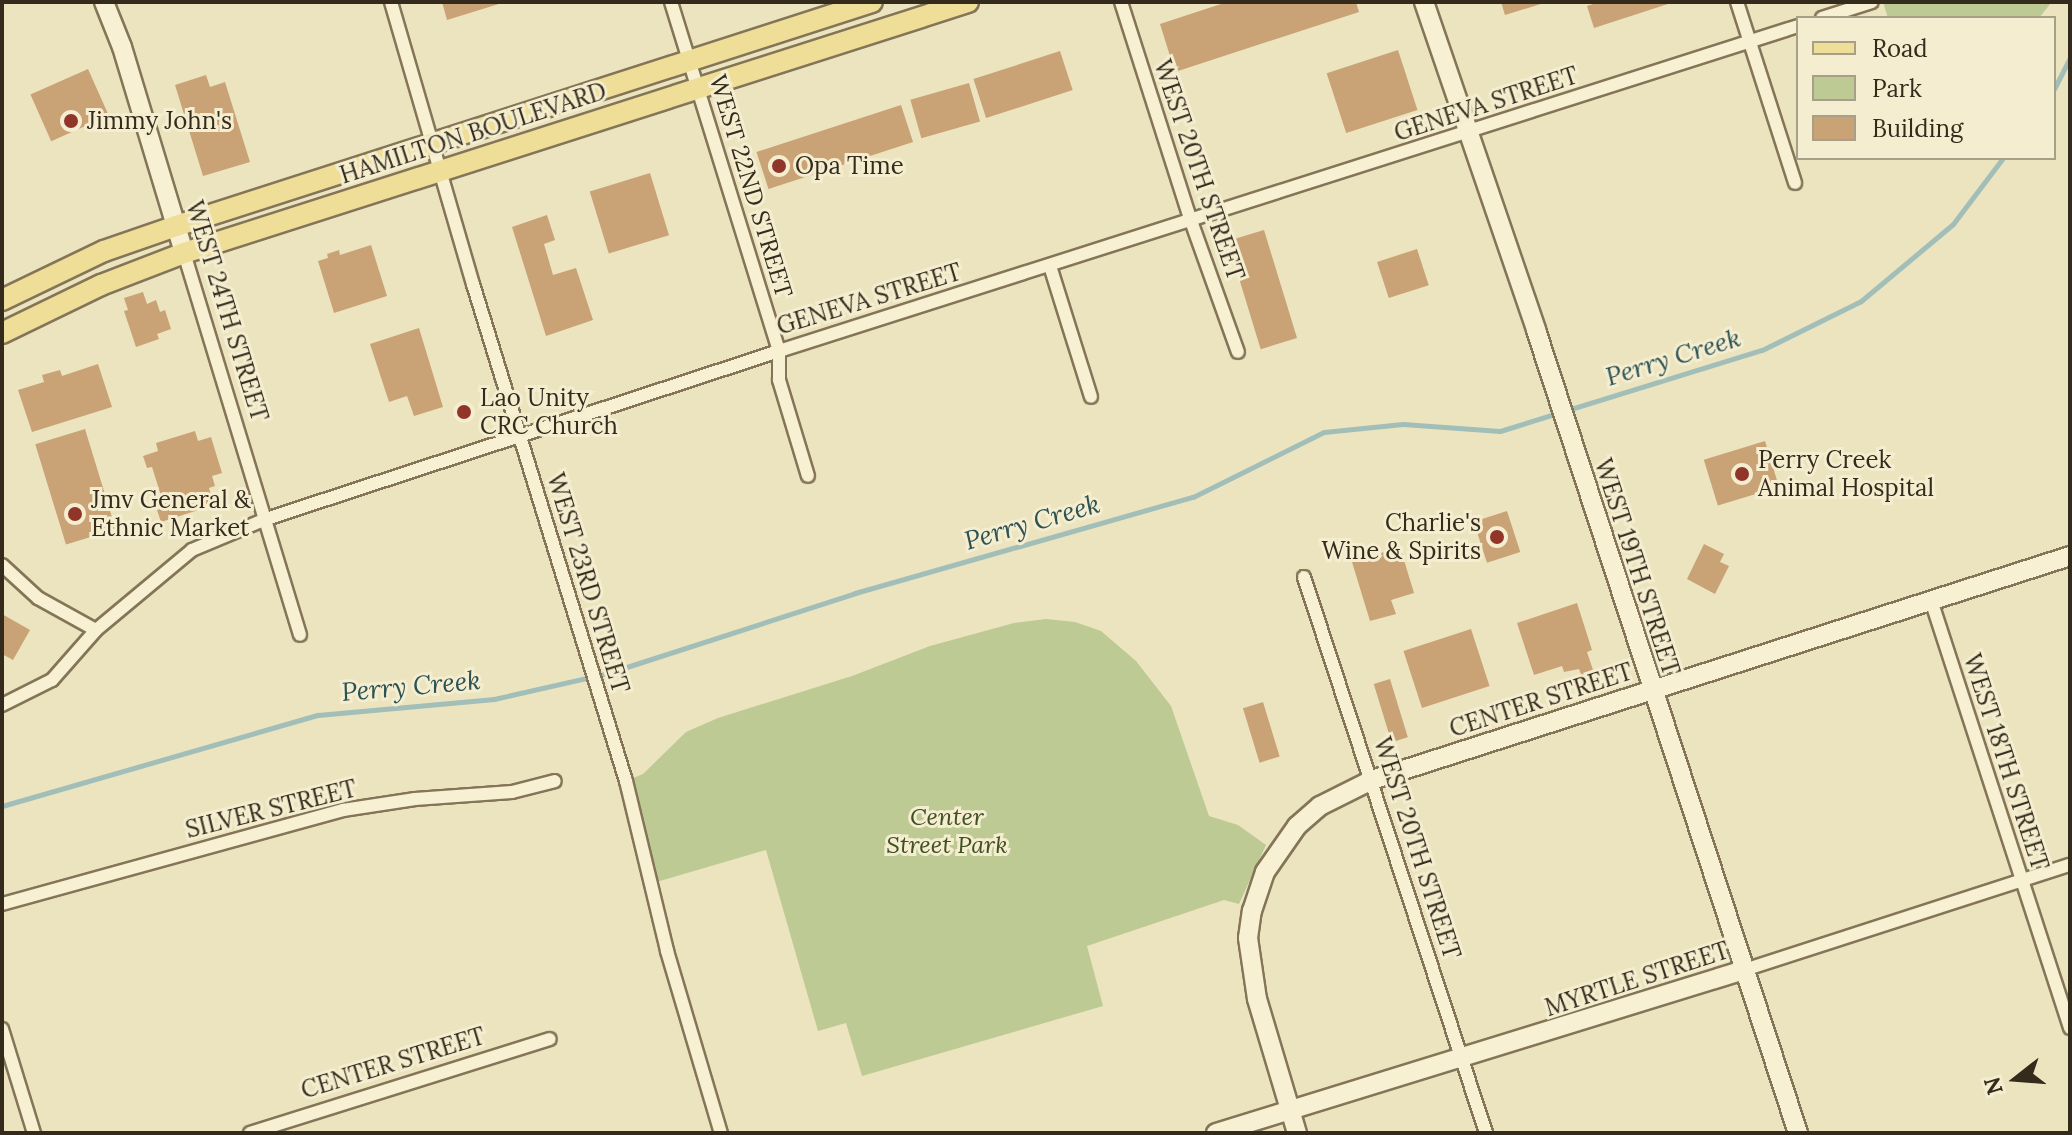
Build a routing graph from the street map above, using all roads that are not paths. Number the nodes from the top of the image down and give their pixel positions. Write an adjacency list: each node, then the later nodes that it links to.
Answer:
1 (104, 2): 20 (main road, WEST 24TH STREET)
2 (391, 2): 16 (street, WEST 23RD STREET)
3 (671, 2): 13 (street, WEST 22ND STREET)
4 (872, 2): 13 (main road, HAMILTON BOULEVARD)
5 (968, 2): 14 (main road, HAMILTON BOULEVARD)
6 (1121, 2): 19 (street, WEST 20TH STREET)
7 (1737, 2): 12 (street)
8 (1872, 2): 10 (street)
9 (1428, 7): 15 (main road, WEST 19TH STREET)
10 (1828, 16)
11 (1796, 27): 12 (street, GENEVA STREET)
12 (1750, 42): 15 (street, GENEVA STREET); 18 (street)
13 (690, 60): 14 (street, WEST 22ND STREET); 16 (main road, HAMILTON BOULEVARD)
14 (698, 88): 17 (main road, HAMILTON BOULEVARD); 25 (street, WEST 22ND STREET)
15 (1469, 133): 19 (street, GENEVA STREET); 37 (main road, WEST 19TH STREET)
16 (432, 142): 17 (street, WEST 23RD STREET); 20 (main road, HAMILTON BOULEVARD)
17 (442, 171): 21 (main road, HAMILTON BOULEVARD); 28 (street, WEST 23RD STREET)
18 (1795, 183)
19 (1191, 221): 22 (street, GENEVA STREET); 26 (street, WEST 20TH STREET)
20 (176, 226): 21 (main road, WEST 24TH STREET); 23 (main road, HAMILTON BOULEVARD)
21 (184, 253): 24 (main road, HAMILTON BOULEVARD); 30 (street, WEST 24TH STREET)
22 (1050, 266): 25 (street, GENEVA STREET); 27 (street)
23 (2, 300)
24 (2, 333)
25 (779, 351): 28 (street, GENEVA STREET); 29 (street, WEST 22ND STREET)
26 (1238, 352)
27 (1091, 397)
28 (519, 435): 30 (street, GENEVA STREET); 52 (street, WEST 23RD STREET)
29 (808, 476)
30 (266, 519): 35 (street, GENEVA STREET); 36 (street, WEST 24TH STREET)
31 (2070, 556): 34 (main road, CENTER STREET)
32 (2, 565): 35 (street)
33 (1304, 577): 39 (street, WEST 20TH STREET)
34 (1931, 600): 37 (main road, CENTER STREET); 42 (street, WEST 18TH STREET)
35 (96, 630): 38 (street, GENEVA STREET)
36 (300, 635)
37 (1652, 690): 39 (main road, CENTER STREET); 44 (main road, WEST 19TH STREET)
38 (2, 705)
39 (1372, 780): 48 (street, WEST 20TH STREET); 49 (main road, CENTER STREET)
40 (555, 781): 43 (street, SILVER STREET)
41 (2070, 865): 42 (street, MYRTLE STREET)
42 (2022, 881): 44 (street, MYRTLE STREET); 45 (street, WEST 18TH STREET)
43 (2, 904)
44 (1744, 970): 48 (main road, MYRTLE STREET); 56 (main road, WEST 19TH STREET)
45 (2070, 1028)
46 (2, 1029): 50 (street)
47 (550, 1039): 51 (street, CENTER STREET)
48 (1462, 1060): 49 (main road, MYRTLE STREET); 55 (street, WEST 20TH STREET)
49 (1290, 1110): 53 (main road, MYRTLE STREET); 54 (main road, CENTER STREET)
50 (34, 1133)
51 (250, 1133)
52 (721, 1133)
53 (1216, 1133)
54 (1297, 1133)
55 (1486, 1133)
56 (1798, 1133)

